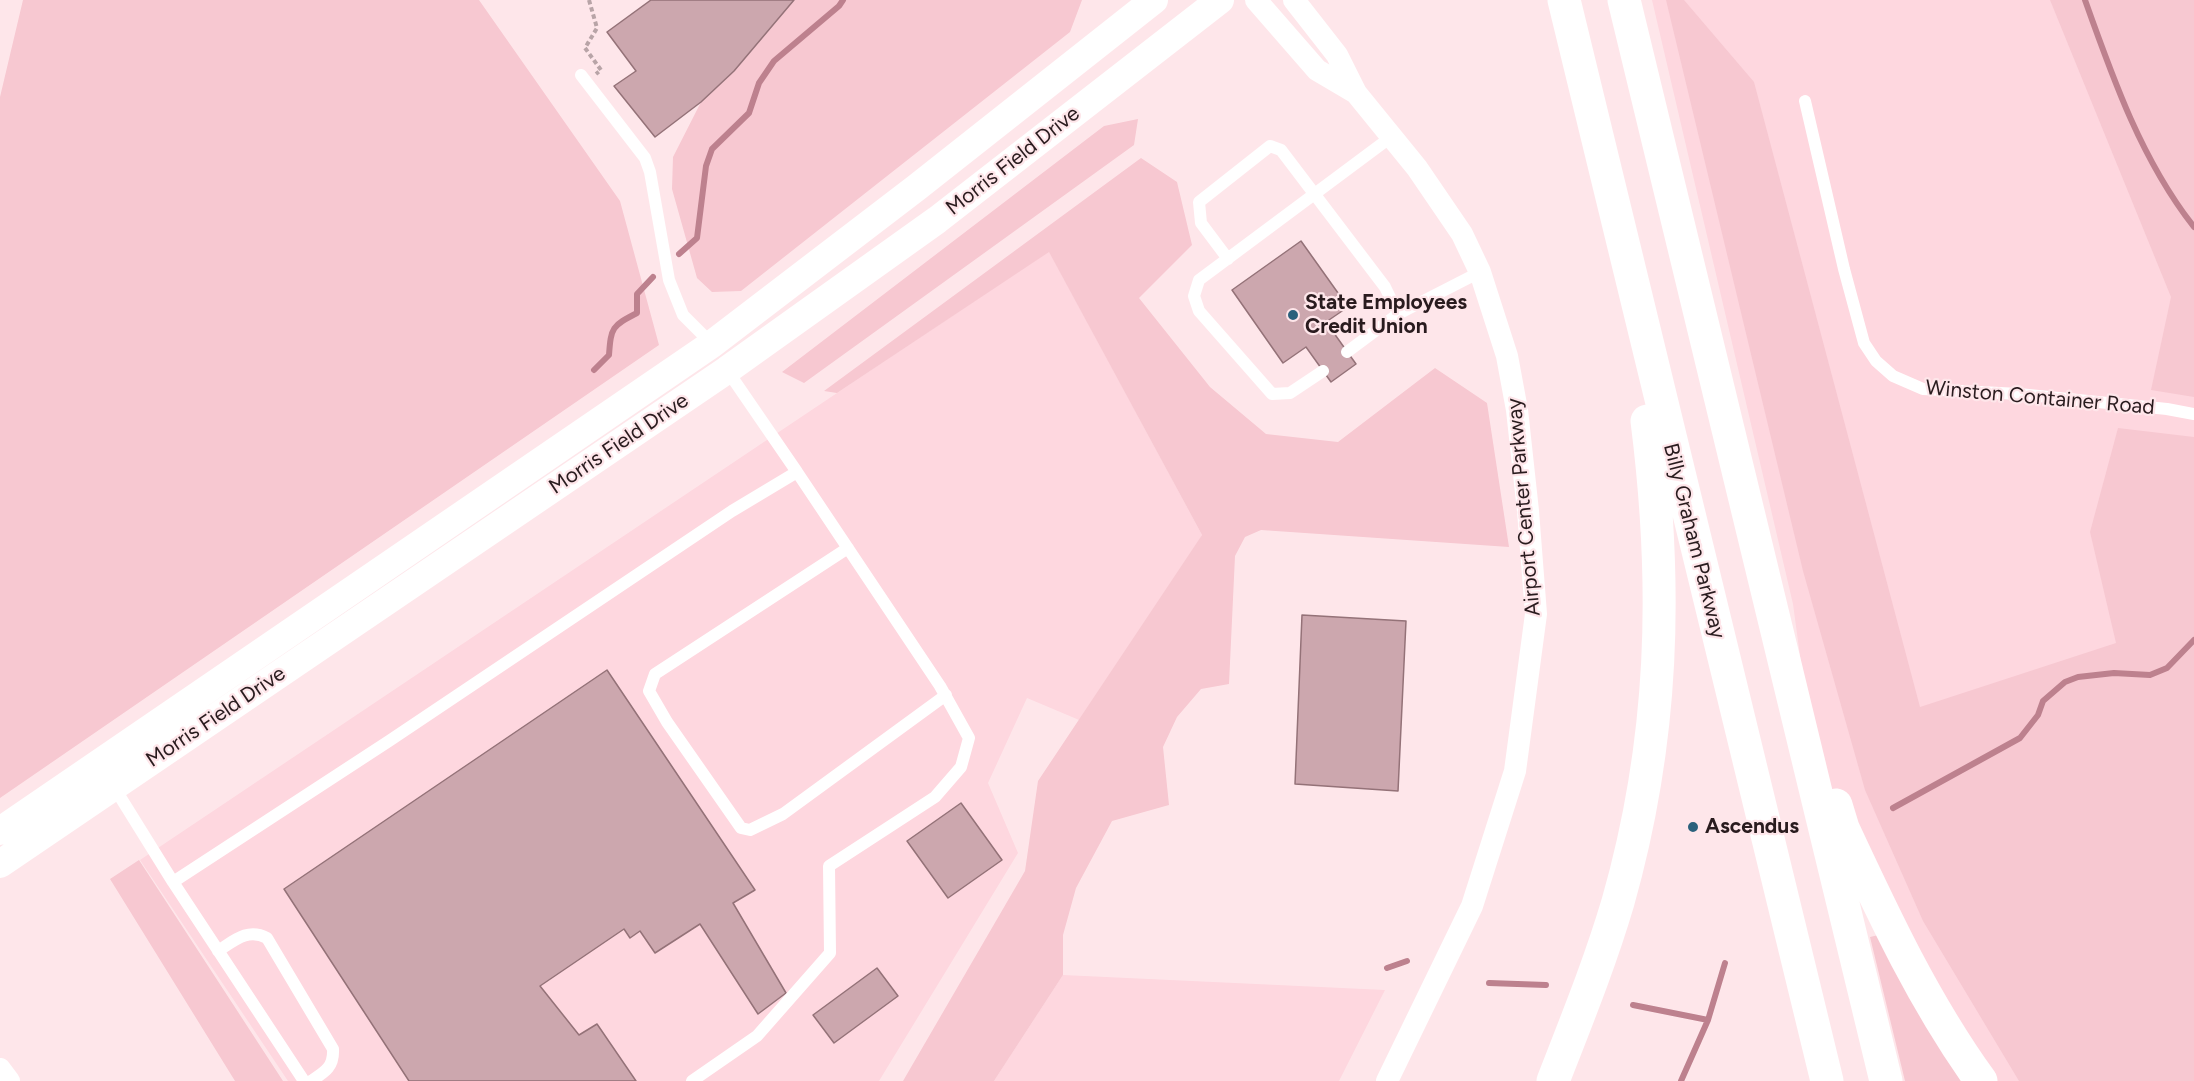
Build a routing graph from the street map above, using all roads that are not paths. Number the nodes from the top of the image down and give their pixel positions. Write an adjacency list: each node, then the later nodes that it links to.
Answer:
1 (1154, 0): 16 (street, Morris Field Drive)
2 (1220, 0): 18 (street, Morris Field Drive)
3 (1256, 0): 8 (street, Airport Center Parkway)
4 (1294, 0): 8 (street, Airport Center Parkway)
5 (1564, 0): 12 (highway, Billy Graham Parkway)
6 (1624, 0): 23 (highway)
7 (581, 75): 16 (lane)
8 (1356, 93): 10 (street, Airport Center Parkway)
9 (1805, 101): 20 (lane, Winston Container Road)
10 (1391, 137): 11 (lane); 14 (street, Airport Center Parkway)
11 (1314, 194): 13 (lane); 13 (lane); 15 (lane)
12 (1625, 258): 36 (highway); 37 (highway, Billy Graham Parkway)
13 (1228, 259): 19 (lane)
14 (1480, 272): 15 (lane); 35 (street, Airport Center Parkway)
15 (1398, 315): 17 (lane)
16 (712, 344): 18 (street); 25 (street, Morris Field Drive)
17 (1347, 352)
18 (727, 370): 21 (lane); 25 (street, Morris Field Drive)
19 (1323, 371)
20 (2194, 414)
21 (797, 472): 22 (lane); 28 (lane)
22 (848, 548): 24 (lane); 24 (lane)
23 (1769, 595): 38 (highway); 39 (highway)
24 (946, 695): 34 (lane)
25 (105, 775): 26 (street, Morris Field Drive); 27 (street, Morris Field Drive); 28 (lane)
26 (0, 831)
27 (0, 864)
28 (173, 882): 29 (lane)
29 (218, 951): 32 (lane); 33 (lane)
30 (0, 1069): 31 (street)
31 (9, 1081)
32 (304, 1081)
33 (311, 1081)
34 (692, 1081)
35 (1387, 1081)
36 (1552, 1081)
37 (1827, 1081)
38 (1886, 1081)
39 (1982, 1081)

